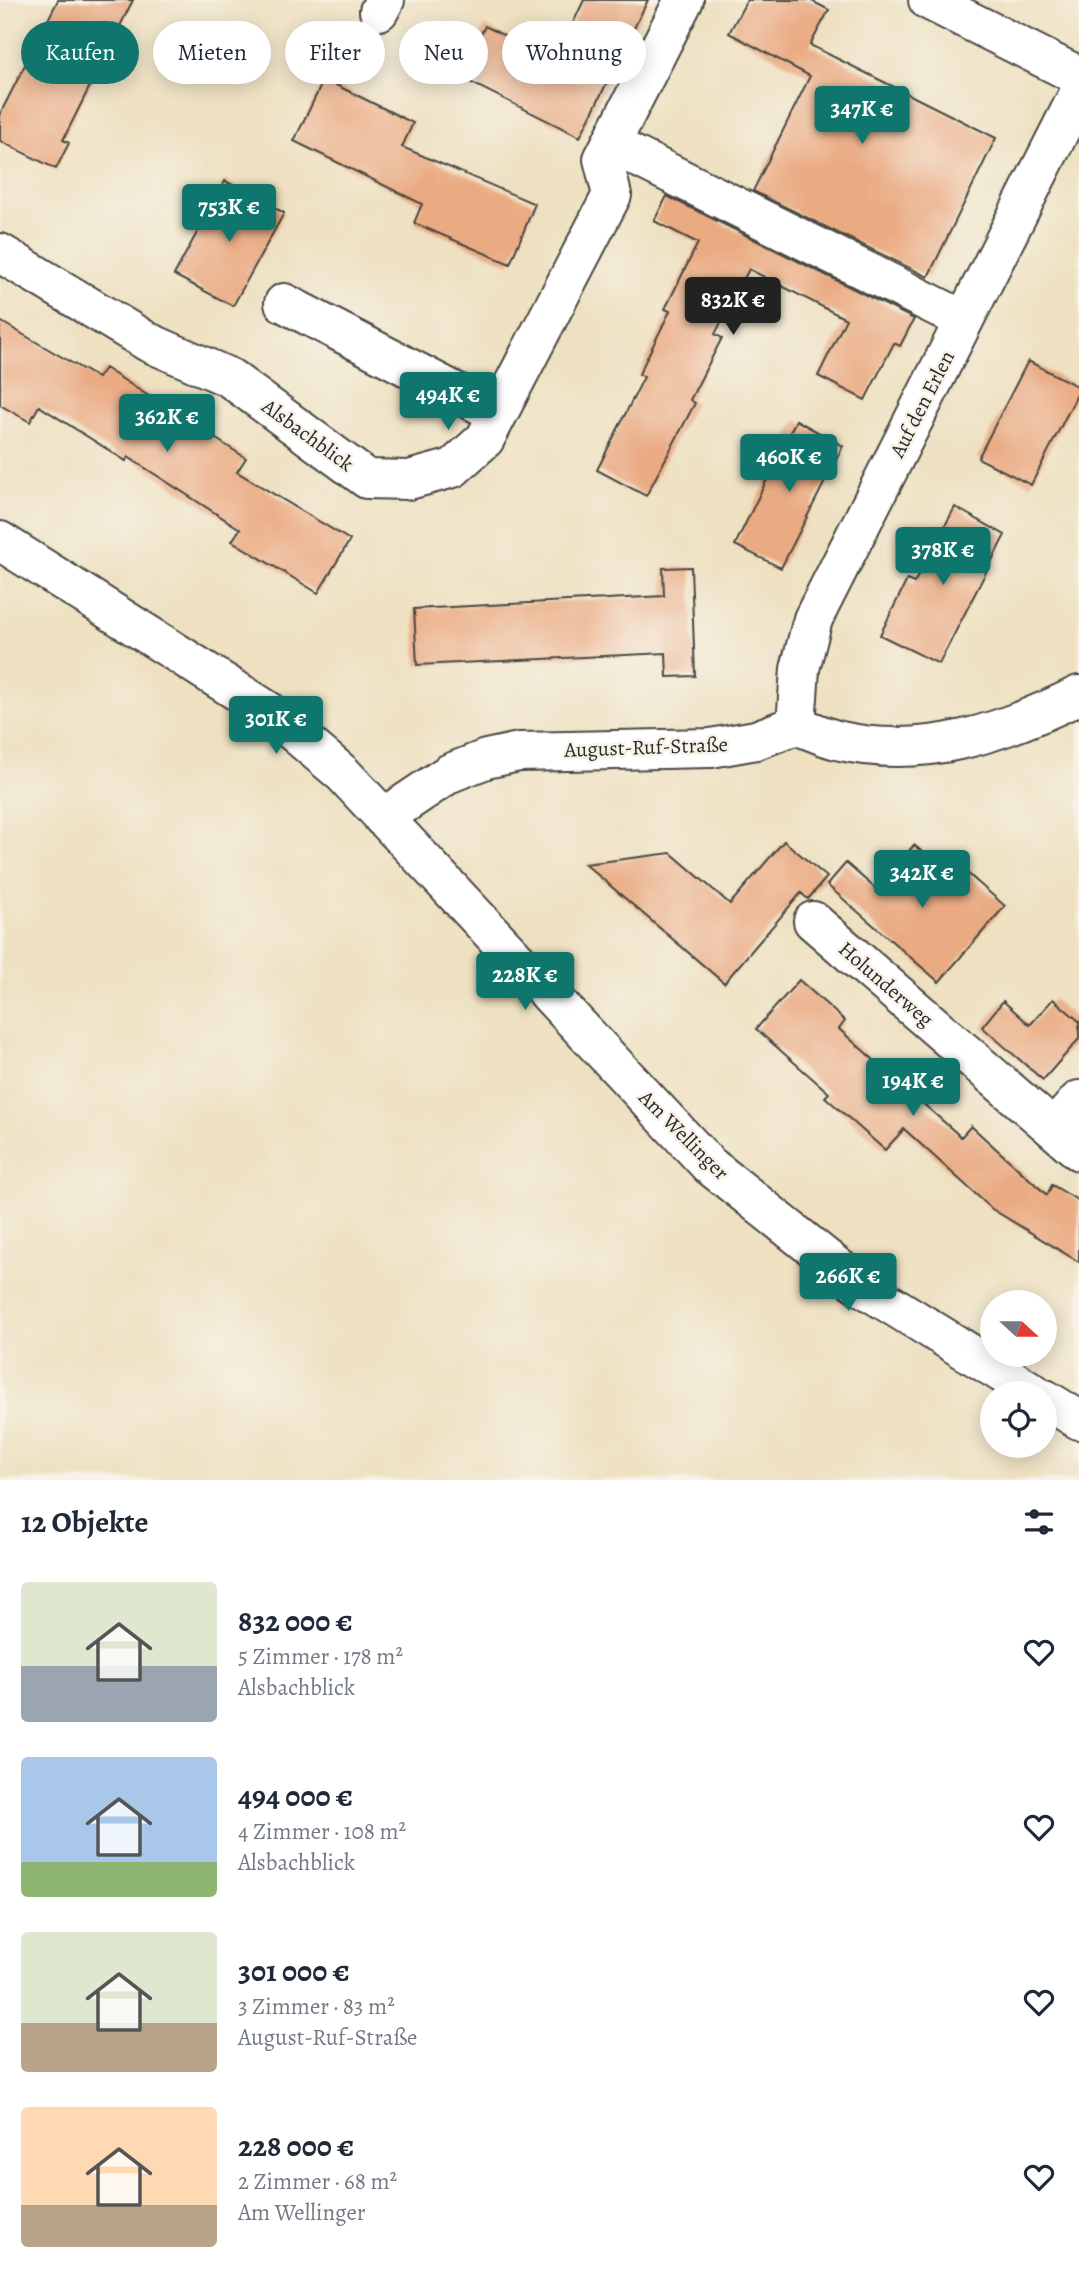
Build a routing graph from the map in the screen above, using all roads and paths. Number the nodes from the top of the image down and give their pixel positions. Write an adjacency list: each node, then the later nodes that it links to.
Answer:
1 (684, 0): 5 (street, Alsbachblick)
2 (928, 0): 3 (street)
3 (1079, 76)
4 (1079, 93): 8 (street, Auf den Erlen)
5 (611, 144): 8 (street); 9 (street, Alsbachblick)
6 (0, 253): 9 (street, Alsbachblick)
7 (284, 303): 9 (street)
8 (964, 320): 12 (street, Auf den Erlen)
9 (498, 414)
10 (0, 541): 13 (street, Am Wellinger)
11 (1079, 695): 12 (street)
12 (796, 725): 13 (street, August-Ruf-Straße)
13 (383, 818): 17 (street, Am Wellinger)
14 (813, 921): 16 (street, Holunderweg)
15 (1079, 1100): 16 (street, Holunderweg)
16 (1067, 1140)
17 (1015, 1381)
18 (1057, 1406): 19 (street)
19 (1079, 1420)

